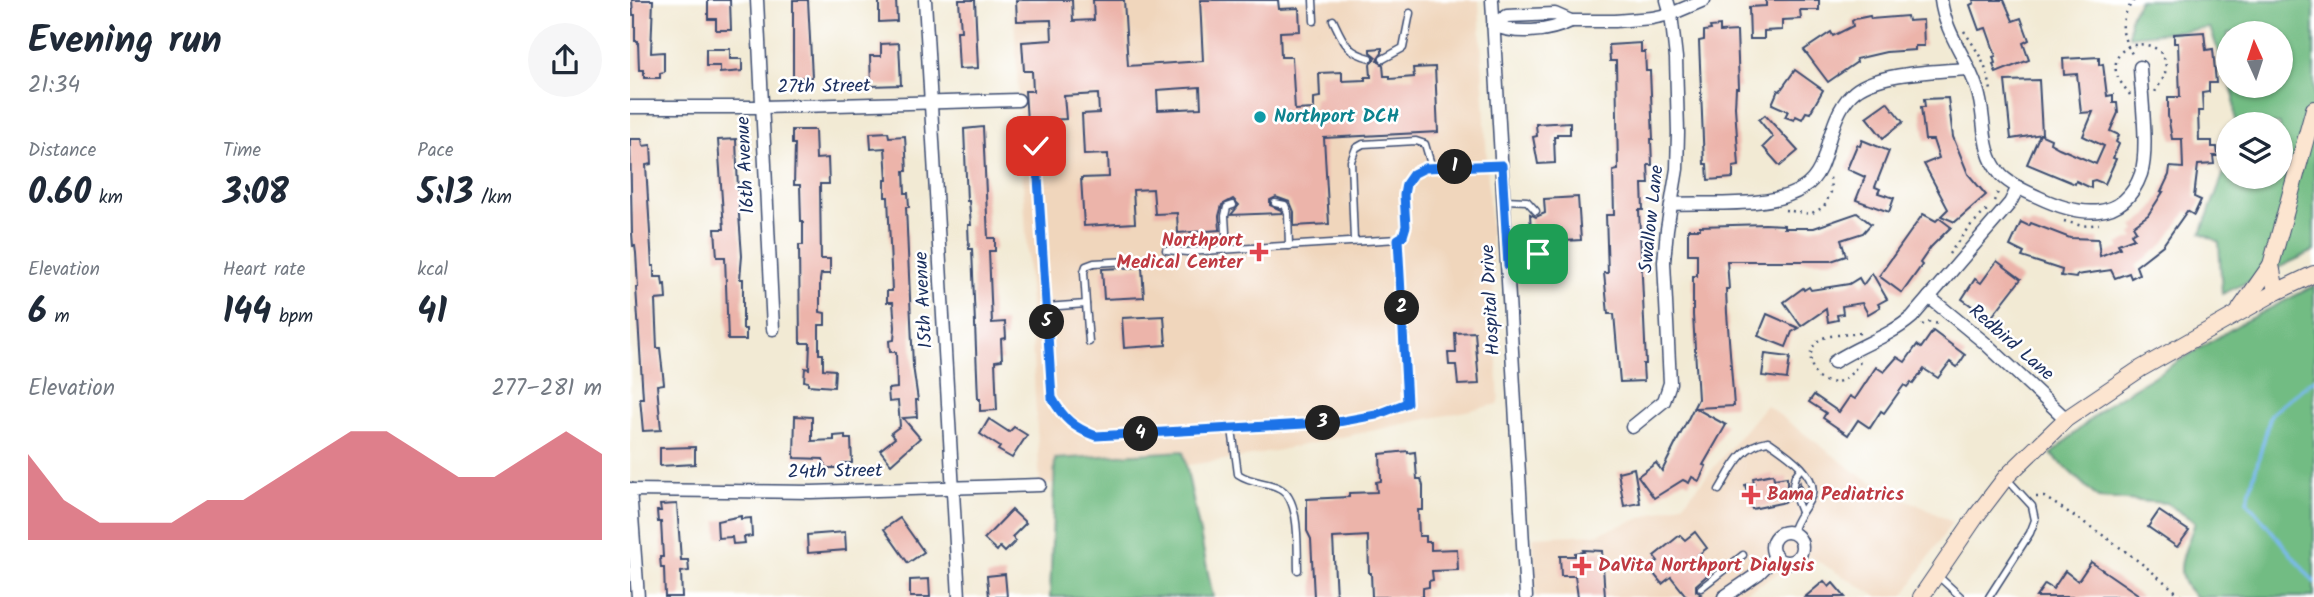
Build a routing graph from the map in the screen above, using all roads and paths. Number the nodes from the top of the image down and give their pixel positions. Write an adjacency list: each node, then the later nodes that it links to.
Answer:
1 (757, 0): 21 (street, 16th Avenue)
2 (925, 0): 19 (street, 15th Avenue)
3 (1312, 0): 12 (lane)
4 (1492, 0): 13 (street, Hospital Drive)
5 (1667, 0): 10 (street, Swallow Lane)
6 (1704, 0): 10 (street)
7 (1941, 0): 17 (street)
8 (2134, 0): 16 (path)
9 (1410, 13): 15 (lane)
10 (1671, 14): 13 (street); 29 (street, Swallow Lane)
11 (1333, 20): 14 (lane)
12 (1314, 21)
13 (1493, 25): 24 (street, Hospital Drive)
14 (1370, 58)
15 (1382, 59)
16 (2140, 67): 26 (street)
17 (1968, 69): 26 (street); 29 (street)
18 (1018, 100): 19 (street, 27th Street)
19 (931, 103): 21 (street, 27th Street); 57 (street, 15th Avenue)
20 (630, 107): 21 (street, 27th Street)
21 (763, 107): 47 (street, 16th Avenue)
22 (2314, 109): 40 (main road)
23 (1036, 146): 45 (lane)
24 (1502, 165): 25 (lane); 27 (street, Hospital Drive)
25 (1432, 168): 33 (lane); 34 (lane)
26 (2018, 187): 43 (street)
27 (1505, 200): 31 (lane); 39 (street, Hospital Drive)
28 (1275, 203): 35 (lane)
29 (1672, 204): 51 (street, Swallow Lane)
30 (1233, 205): 36 (lane)
31 (1536, 211)
32 (1537, 233): 39 (lane)
33 (1398, 239): 34 (lane); 52 (lane)
34 (1354, 242): 35 (lane)
35 (1289, 246): 36 (lane)
36 (1227, 249): 37 (lane)
37 (1166, 250)
38 (1129, 261): 44 (lane)
39 (1508, 265): 71 (street, Hospital Drive)
40 (2271, 265): 42 (main road); 46 (main road)
41 (2311, 275): 42 (main road)
42 (2276, 292): 46 (main road)
43 (1929, 297): 49 (street); 50 (street, Redbird Lane)
44 (1086, 304): 45 (lane); 48 (lane)
45 (1046, 307): 52 (lane)
46 (2237, 314): 50 (main road)
47 (773, 329)
48 (1089, 342)
49 (1834, 362)
50 (2066, 419): 54 (main road)
51 (1632, 427)
52 (1232, 429): 66 (lane)
53 (1801, 468): 56 (lane); 59 (lane); 62 (lane)
54 (2006, 477): 60 (lane); 67 (main road)
55 (1040, 485): 57 (street, 24th Street)
56 (1793, 485)
57 (953, 489): 58 (street, 24th Street); 70 (street, 15th Avenue)
58 (630, 490): 69 (street)
59 (1719, 490)
60 (2025, 498): 75 (lane); 76 (path)
61 (1796, 499): 62 (lane)
62 (1801, 512): 63 (lane)
63 (1792, 533): 65 (street); 65 (street)
64 (1743, 555): 68 (lane)
65 (1776, 556): 72 (street)
66 (1298, 570)
67 (1936, 575): 73 (main road); 74 (lane)
68 (1701, 588)
69 (638, 597)
70 (959, 597)
71 (1525, 597)
72 (1724, 597)
73 (1921, 597)
74 (1961, 597)
75 (1989, 597)
76 (2182, 597)

